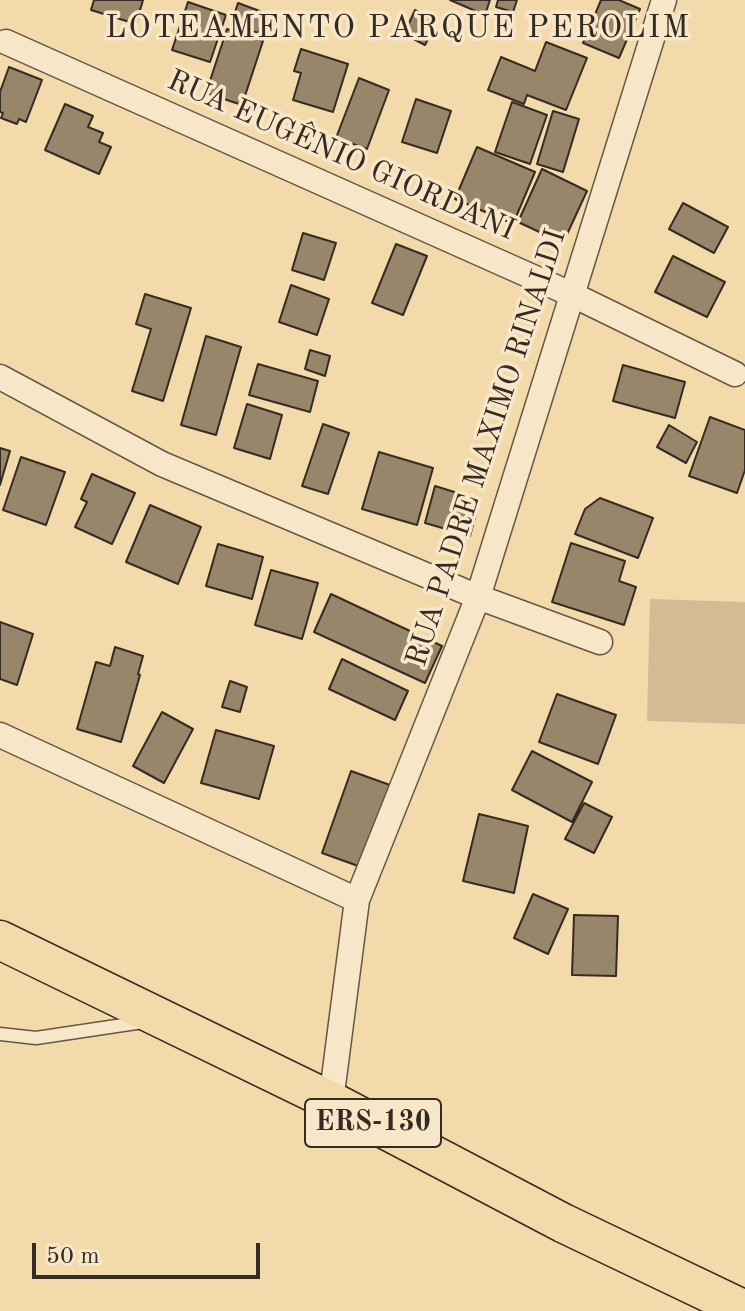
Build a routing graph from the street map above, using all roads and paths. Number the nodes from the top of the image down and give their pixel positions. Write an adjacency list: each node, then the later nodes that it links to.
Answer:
1 (664, 0): 3 (street, RUA PADRE MAXIMO RINALDI)
2 (6, 42): 3 (street, RUA EUGÊNIO GIORDANI)
3 (573, 295): 4 (street, RUA EUGÊNIO GIORDANI); 6 (street, RUA PADRE MAXIMO RINALDI)
4 (735, 374)
5 (0, 377): 6 (street)
6 (478, 597): 7 (street); 9 (street, RUA PADRE MAXIMO RINALDI)
7 (600, 642)
8 (0, 735): 9 (street)
9 (357, 900): 13 (street, RUA PADRE MAXIMO RINALDI)
10 (0, 940): 11 (main road, ERS-130)
11 (162, 1019): 12 (lane); 13 (main road, ERS-130)
12 (0, 1034)
13 (331, 1101): 14 (main road, ERS-130)
14 (745, 1310)

